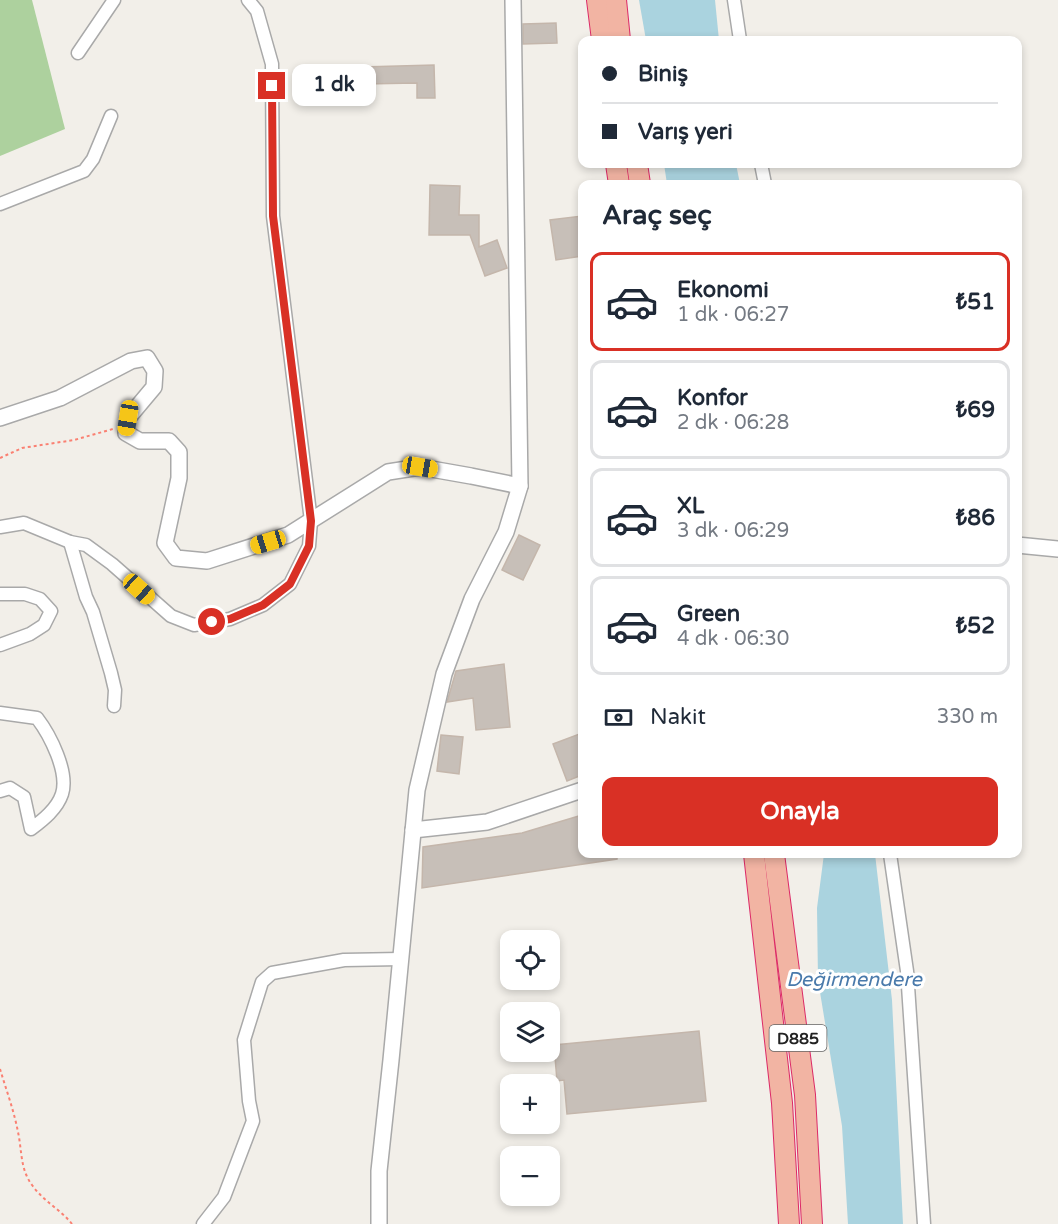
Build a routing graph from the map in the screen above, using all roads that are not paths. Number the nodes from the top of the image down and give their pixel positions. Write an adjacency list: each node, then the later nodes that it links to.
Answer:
1 (114, 0): 10 (street)
2 (248, 0): 15 (street)
3 (513, 0): 14 (street)
4 (597, 0): 7 (highway)
5 (616, 0): 8 (highway)
6 (734, 0): 9 (street)
7 (602, 36)
8 (620, 36)
9 (739, 36)
10 (78, 53)
11 (111, 116): 12 (street)
12 (0, 204)
13 (0, 418): 15 (street)
14 (520, 486): 15 (street); 26 (street)
15 (311, 521): 17 (street)
16 (0, 527): 17 (street)
17 (70, 542): 22 (street)
18 (1022, 545): 19 (street)
19 (1058, 549)
20 (0, 594): 21 (street)
21 (0, 645)
22 (114, 706)
23 (0, 713): 24 (street)
24 (0, 791)
25 (578, 791): 26 (street)
26 (413, 830): 30 (street)
27 (754, 858): 33 (highway, D885)
28 (775, 858): 34 (highway, D885)
29 (891, 858): 35 (street)
30 (401, 959): 31 (street); 32 (street)
31 (203, 1224)
32 (379, 1224)
33 (789, 1224)
34 (812, 1224)
35 (924, 1224)

